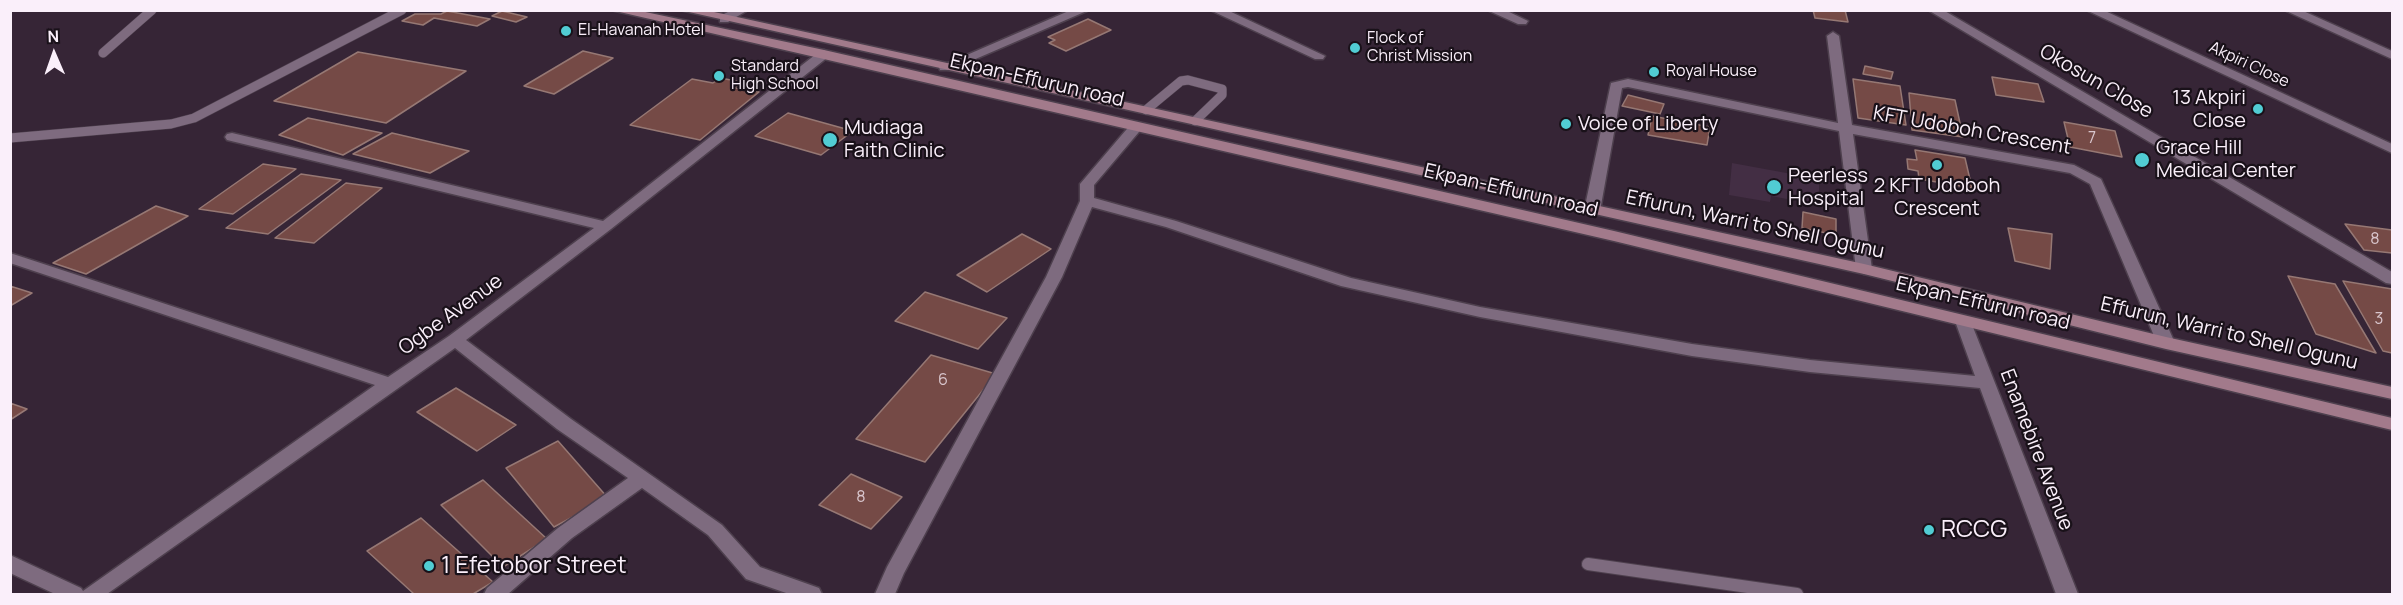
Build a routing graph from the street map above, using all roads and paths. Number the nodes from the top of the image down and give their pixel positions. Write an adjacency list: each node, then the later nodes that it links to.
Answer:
1 (152, 10): 15 (lane)
2 (402, 10): 25 (lane)
3 (617, 10): 16 (main road, Ekpan-Effurun road)
4 (686, 10): 12 (main road, Effurun, Warri to Shell Ogunu)
5 (742, 10): 12 (street)
6 (1083, 10): 19 (street)
7 (1216, 10): 18 (street)
8 (1493, 10): 13 (street)
9 (1934, 10): 32 (street, Okosun Close)
10 (2092, 10): 26 (street, Akpiri Close)
11 (2290, 10): 17 (street)
12 (724, 19): 19 (main road, Effurun, Warri to Shell Ogunu)
13 (1522, 21)
14 (1833, 36): 23 (street, KFT Udoboh Crescent)
15 (103, 53)
16 (824, 54): 22 (main road, Ekpan-Effurun road); 29 (street, Ogbe Avenue)
17 (2392, 55)
18 (1319, 56)
19 (945, 67): 20 (main road, Effurun, Warri to Shell Ogunu)
20 (1146, 110): 21 (main road, Effurun, Warri to Shell Ogunu); 21 (lane)
21 (1195, 121): 28 (main road, Effurun, Warri to Shell Ogunu)
22 (1137, 126): 27 (street); 33 (main road, Ekpan-Effurun road)
23 (1843, 128): 28 (street, KFT Udoboh Crescent); 31 (street, KFT Udoboh Crescent); 35 (street, KFT Udoboh Crescent)
24 (232, 137): 29 (street)
25 (10, 138)
26 (2392, 149)
27 (1087, 201): 36 (street); 47 (street)
28 (1592, 210): 31 (main road, Effurun, Warri to Shell Ogunu)
29 (606, 226): 34 (street, Ogbe Avenue)
30 (10, 258): 37 (street)
31 (1864, 269): 35 (main road, Effurun, Warri to Shell Ogunu)
32 (2392, 279)
33 (1963, 321): 36 (street, Enamebire Avenue); 39 (main road, Ekpan-Effurun road)
34 (455, 340): 37 (street, Ogbe Avenue); 40 (street)
35 (2166, 343): 38 (main road, Effurun, Warri to Shell Ogunu)
36 (1987, 383): 49 (street, Enamebire Avenue)
37 (390, 384): 44 (street, Ogbe Avenue)
38 (2392, 393)
39 (2392, 423)
40 (641, 479): 45 (street); 46 (street)
41 (10, 563): 43 (street)
42 (1588, 564): 48 (lane)
43 (74, 594)
44 (92, 594)
45 (494, 594)
46 (812, 594)
47 (885, 594)
48 (1797, 594)
49 (2067, 594)

